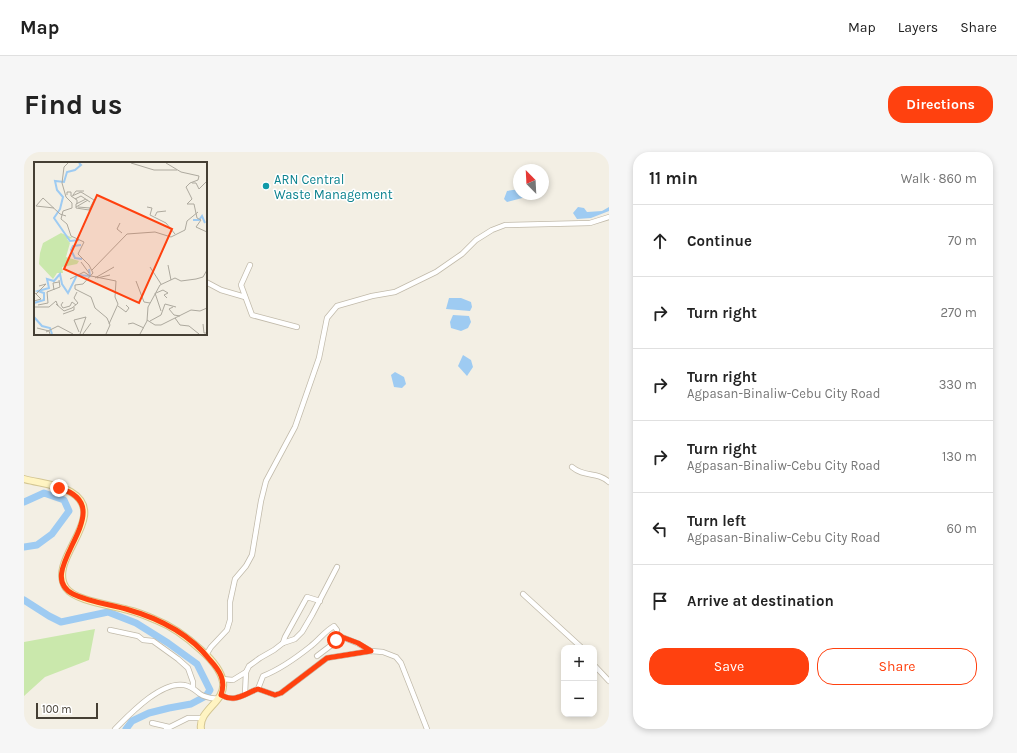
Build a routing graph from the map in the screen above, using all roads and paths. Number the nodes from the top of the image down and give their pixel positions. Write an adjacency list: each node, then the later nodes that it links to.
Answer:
1 (609, 217): 17 (street)
2 (250, 265): 4 (street)
3 (207, 283): 4 (street)
4 (245, 297): 5 (street)
5 (297, 327)
6 (572, 467): 8 (street)
7 (24, 480): 17 (main road)
8 (609, 482)
9 (337, 567): 11 (street)
10 (523, 594): 15 (street)
11 (320, 601): 14 (street); 14 (street)
12 (110, 630): 23 (street)
13 (337, 630): 24 (street)
14 (283, 643): 20 (street)
15 (579, 645)
16 (371, 651): 18 (street); 24 (street); 32 (street)
17 (206, 655): 21 (main road)
18 (317, 656)
19 (597, 668): 22 (street)
20 (246, 672): 21 (street); 25 (street)
21 (222, 679): 26 (main road)
22 (609, 681)
23 (193, 688): 26 (street); 31 (street)
24 (258, 689): 25 (street)
25 (245, 694): 26 (street)
26 (219, 697): 27 (main road)
27 (202, 718): 29 (street); 30 (main road)
28 (152, 723): 29 (street)
29 (168, 728)
30 (199, 728)
31 (115, 729)
32 (427, 729)

